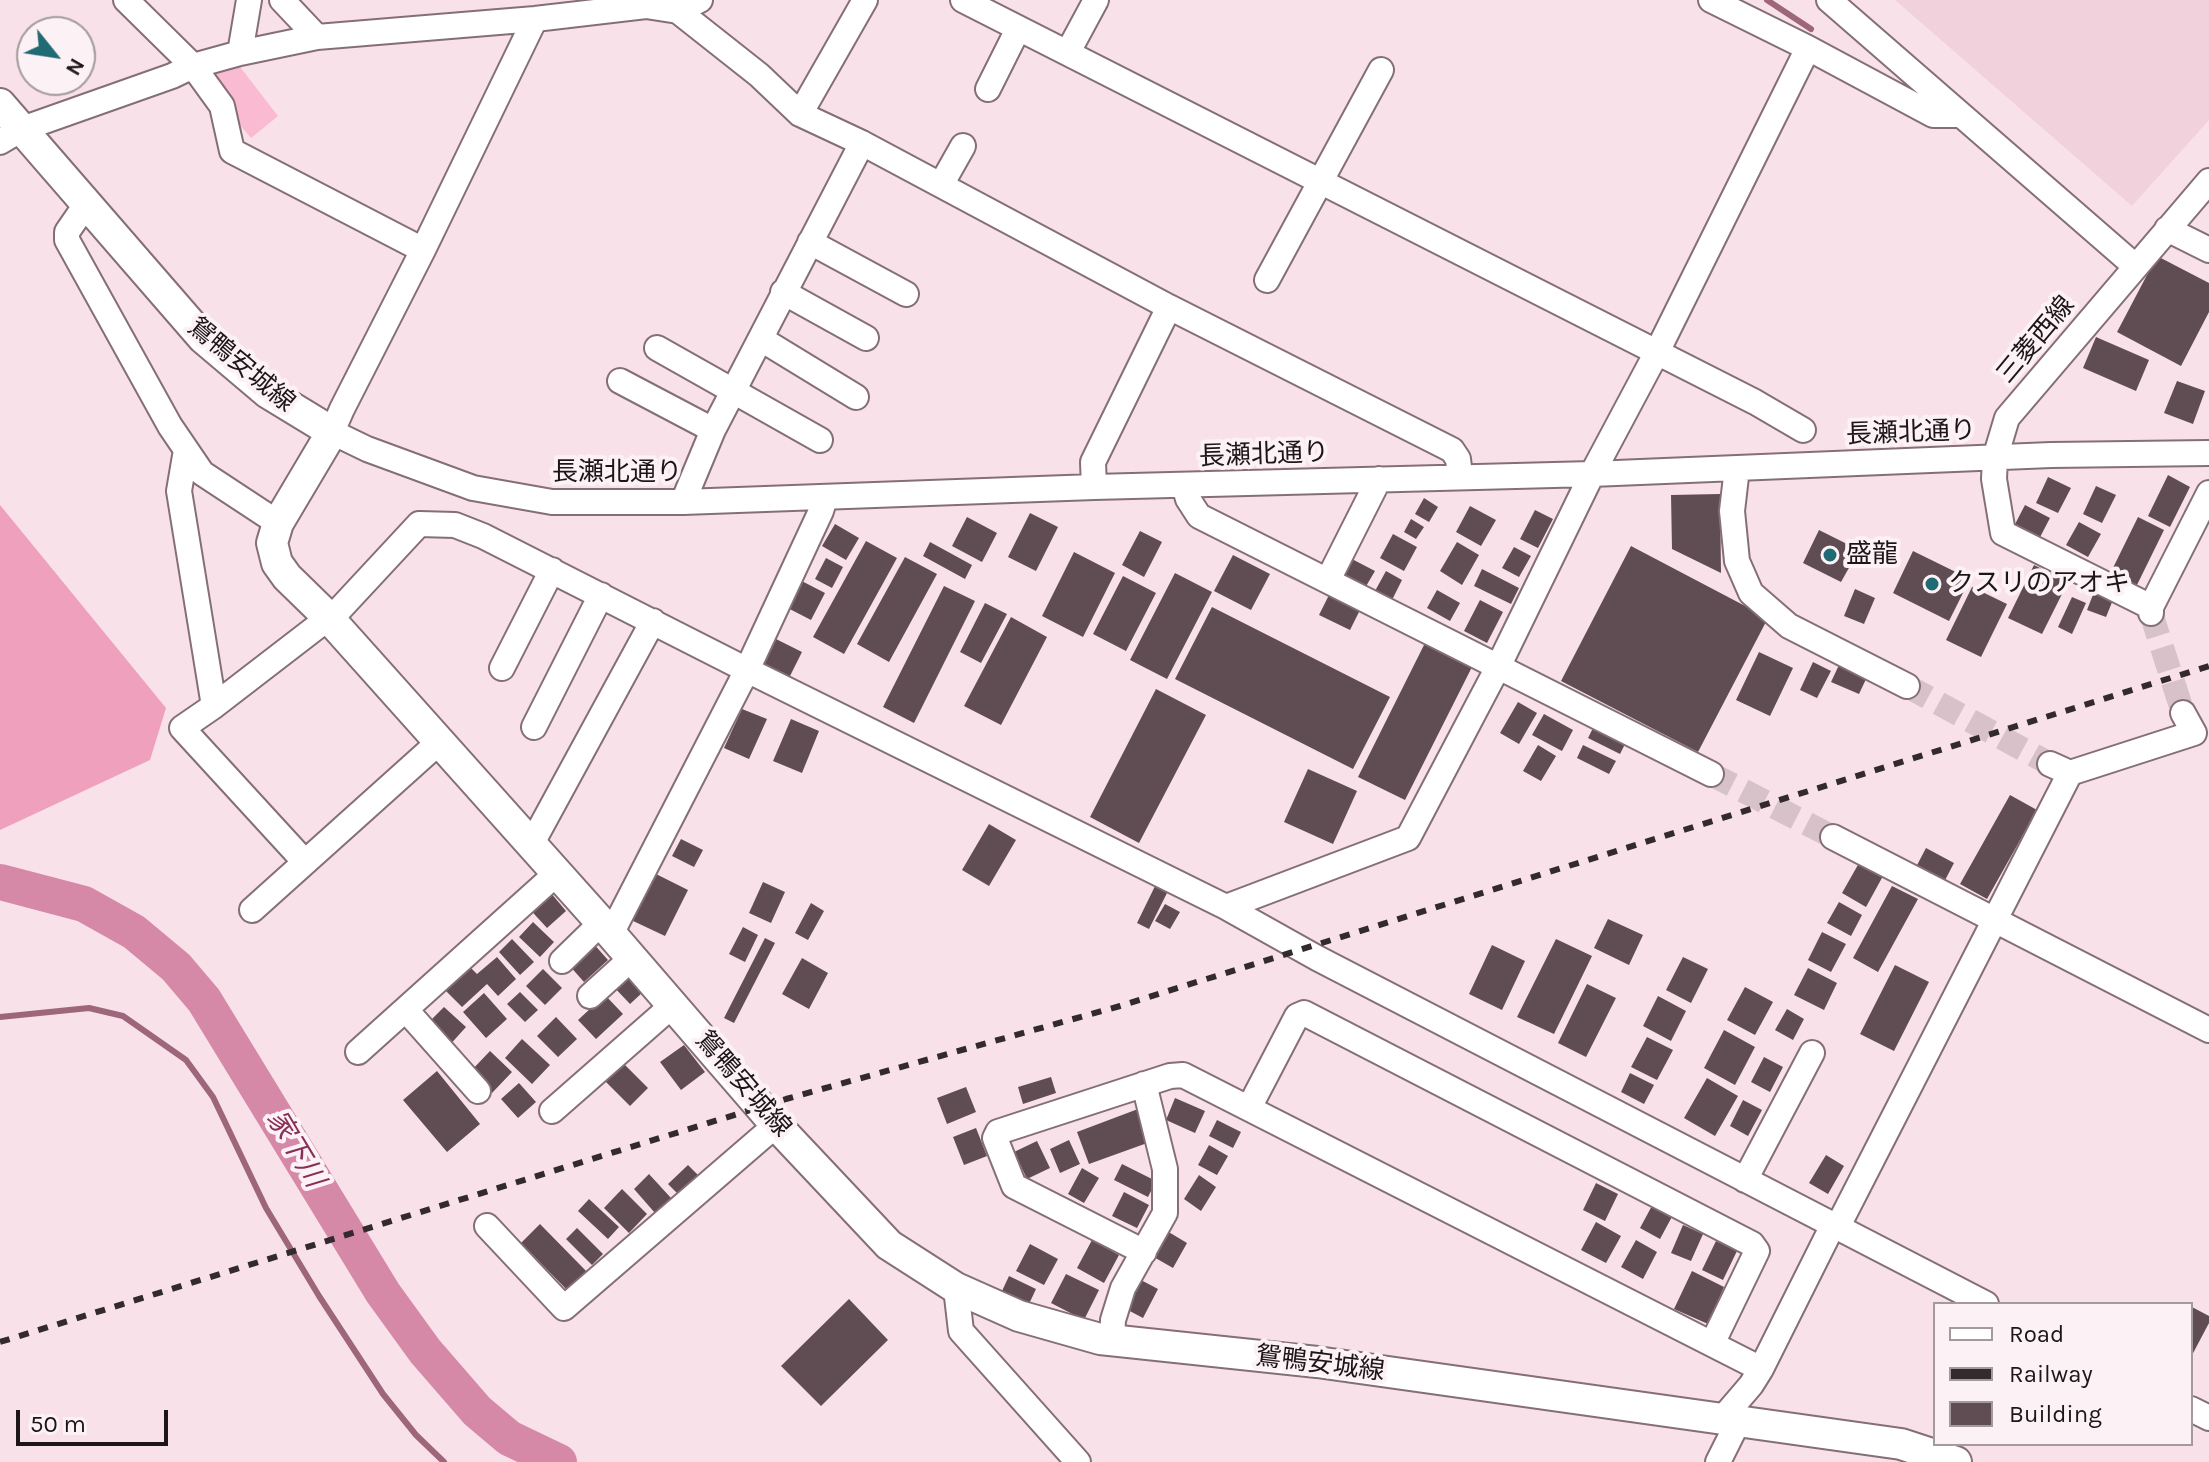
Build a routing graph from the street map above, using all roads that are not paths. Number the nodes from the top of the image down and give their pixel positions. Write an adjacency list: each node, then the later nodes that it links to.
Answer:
1 (126, 0): 17 (street)
2 (249, 0): 16 (street)
3 (282, 0): 13 (street)
4 (865, 0): 21 (street)
5 (963, 0): 12 (street)
6 (1096, 0): 15 (street)
7 (1711, 0): 14 (street)
8 (1829, 0): 22 (street)
9 (642, 3): 10 (street); 11 (street)
10 (689, 5): 21 (street)
11 (535, 19): 13 (street); 32 (street)
12 (1018, 29): 15 (street); 19 (street)
13 (317, 37): 16 (street)
14 (1808, 48): 22 (street); 42 (street)
15 (1068, 52): 26 (street)
16 (240, 53): 17 (street)
17 (193, 66): 23 (street); 32 (street)
18 (1381, 70): 26 (street)
19 (988, 89)
20 (0, 104): 23 (main road, 鴛鴨安城線)
21 (800, 114): 24 (street)
22 (1959, 115): 34 (street)
23 (11, 136): 29 (main road, 鴛鴨安城線)
24 (862, 143): 28 (street); 31 (street)
25 (963, 146): 28 (street)
26 (1319, 180): 35 (street); 42 (street)
27 (2209, 181): 30 (street, 三菱西線)
28 (941, 185): 38 (street)
29 (87, 203): 48 (main road, 鴛鴨安城線); 50 (street)
30 (2167, 229): 33 (street); 34 (street, 三菱西線)
31 (810, 242): 36 (street); 37 (street)
32 (423, 250): 48 (street)
33 (2209, 250)
34 (2135, 266): 52 (street, 三菱西線)
35 (1267, 280)
36 (783, 292): 39 (street); 40 (street)
37 (906, 294)
38 (1169, 307): 55 (street); 58 (street)
39 (866, 338)
40 (761, 339): 44 (street); 45 (street)
41 (657, 348): 44 (street)
42 (1657, 352): 47 (street); 54 (street)
43 (620, 381): 46 (street)
44 (734, 390): 46 (street); 49 (street)
45 (856, 397)
46 (713, 430): 61 (street)
47 (1803, 430)
48 (332, 432): 61 (street, 長瀬北通り); 62 (main road, 鴛鴨安城線)
49 (820, 440)
50 (186, 450): 62 (street); 72 (street)
51 (2209, 453): 52 (street, 長瀬北通り)
52 (1995, 458): 53 (street, 長瀬北通り); 59 (street, 三菱西線)
53 (1737, 468): 54 (street, 長瀬北通り); 71 (street)
54 (1592, 474): 55 (street, 長瀬北通り); 68 (street)
55 (1460, 476): 56 (street, 長瀬北通り)
56 (1379, 479): 57 (street, 長瀬北通り); 64 (street)
57 (1184, 485): 58 (street, 長瀬北通り); 64 (street)
58 (1094, 487): 60 (street, 長瀬北通り)
59 (2209, 493)
60 (825, 498): 61 (street, 長瀬北通り); 70 (street)
61 (683, 502)
62 (278, 523): 66 (main road, 鴛鴨安城線)
63 (552, 570): 65 (street); 66 (street); 69 (street)
64 (1328, 580): 68 (street)
65 (601, 595): 67 (street); 74 (street)
66 (327, 616): 72 (street); 75 (main road, 鴛鴨安城線)
67 (653, 621): 70 (street); 78 (street)
68 (1498, 667): 76 (street); 81 (street)
69 (502, 668)
70 (747, 670): 81 (street); 84 (street)
71 (1907, 686)
72 (214, 706): 79 (street)
73 (2195, 725): 83 (street)
74 (534, 727)
75 (438, 743): 78 (main road, 鴛鴨安城線); 79 (street)
76 (1711, 774)
77 (1833, 837): 83 (street)
78 (531, 845): 80 (main road, 鴛鴨安城線)
79 (304, 861): 82 (street)
80 (556, 874): 84 (main road, 鴛鴨安城線); 89 (street)
81 (1226, 907): 98 (street)
82 (252, 910)
83 (1995, 918): 90 (street); 100 (street)
84 (606, 928): 85 (main road, 鴛鴨安城線); 86 (street)
85 (632, 958): 87 (street); 88 (main road, 鴛鴨安城線)
86 (562, 961)
87 (590, 996)
88 (674, 1004): 96 (street); 97 (main road, 鴛鴨安城線)
89 (406, 1010): 91 (street); 94 (street)
90 (2209, 1030)
91 (358, 1052)
92 (1812, 1053): 98 (street)
93 (1144, 1084): 95 (street); 101 (street); 101 (street)
94 (478, 1091)
95 (1249, 1108): 105 (street); 105 (street)
96 (552, 1111)
97 (776, 1125): 99 (street); 102 (main road, 鴛鴨安城線)
98 (1745, 1180): 100 (street)
99 (487, 1226)
100 (1835, 1226): 103 (street); 106 (street)
101 (1144, 1252): 104 (street)
102 (956, 1288): 104 (main road, 鴛鴨安城線); 108 (street)
103 (1982, 1302)
104 (1112, 1340): 107 (main road, 鴛鴨安城線)
105 (1712, 1344): 106 (street)
106 (1761, 1369): 107 (street)
107 (1730, 1421): 109 (street); 110 (main road, 鴛鴨安城線)
108 (1078, 1462)
109 (1718, 1462)
110 (1956, 1462)

